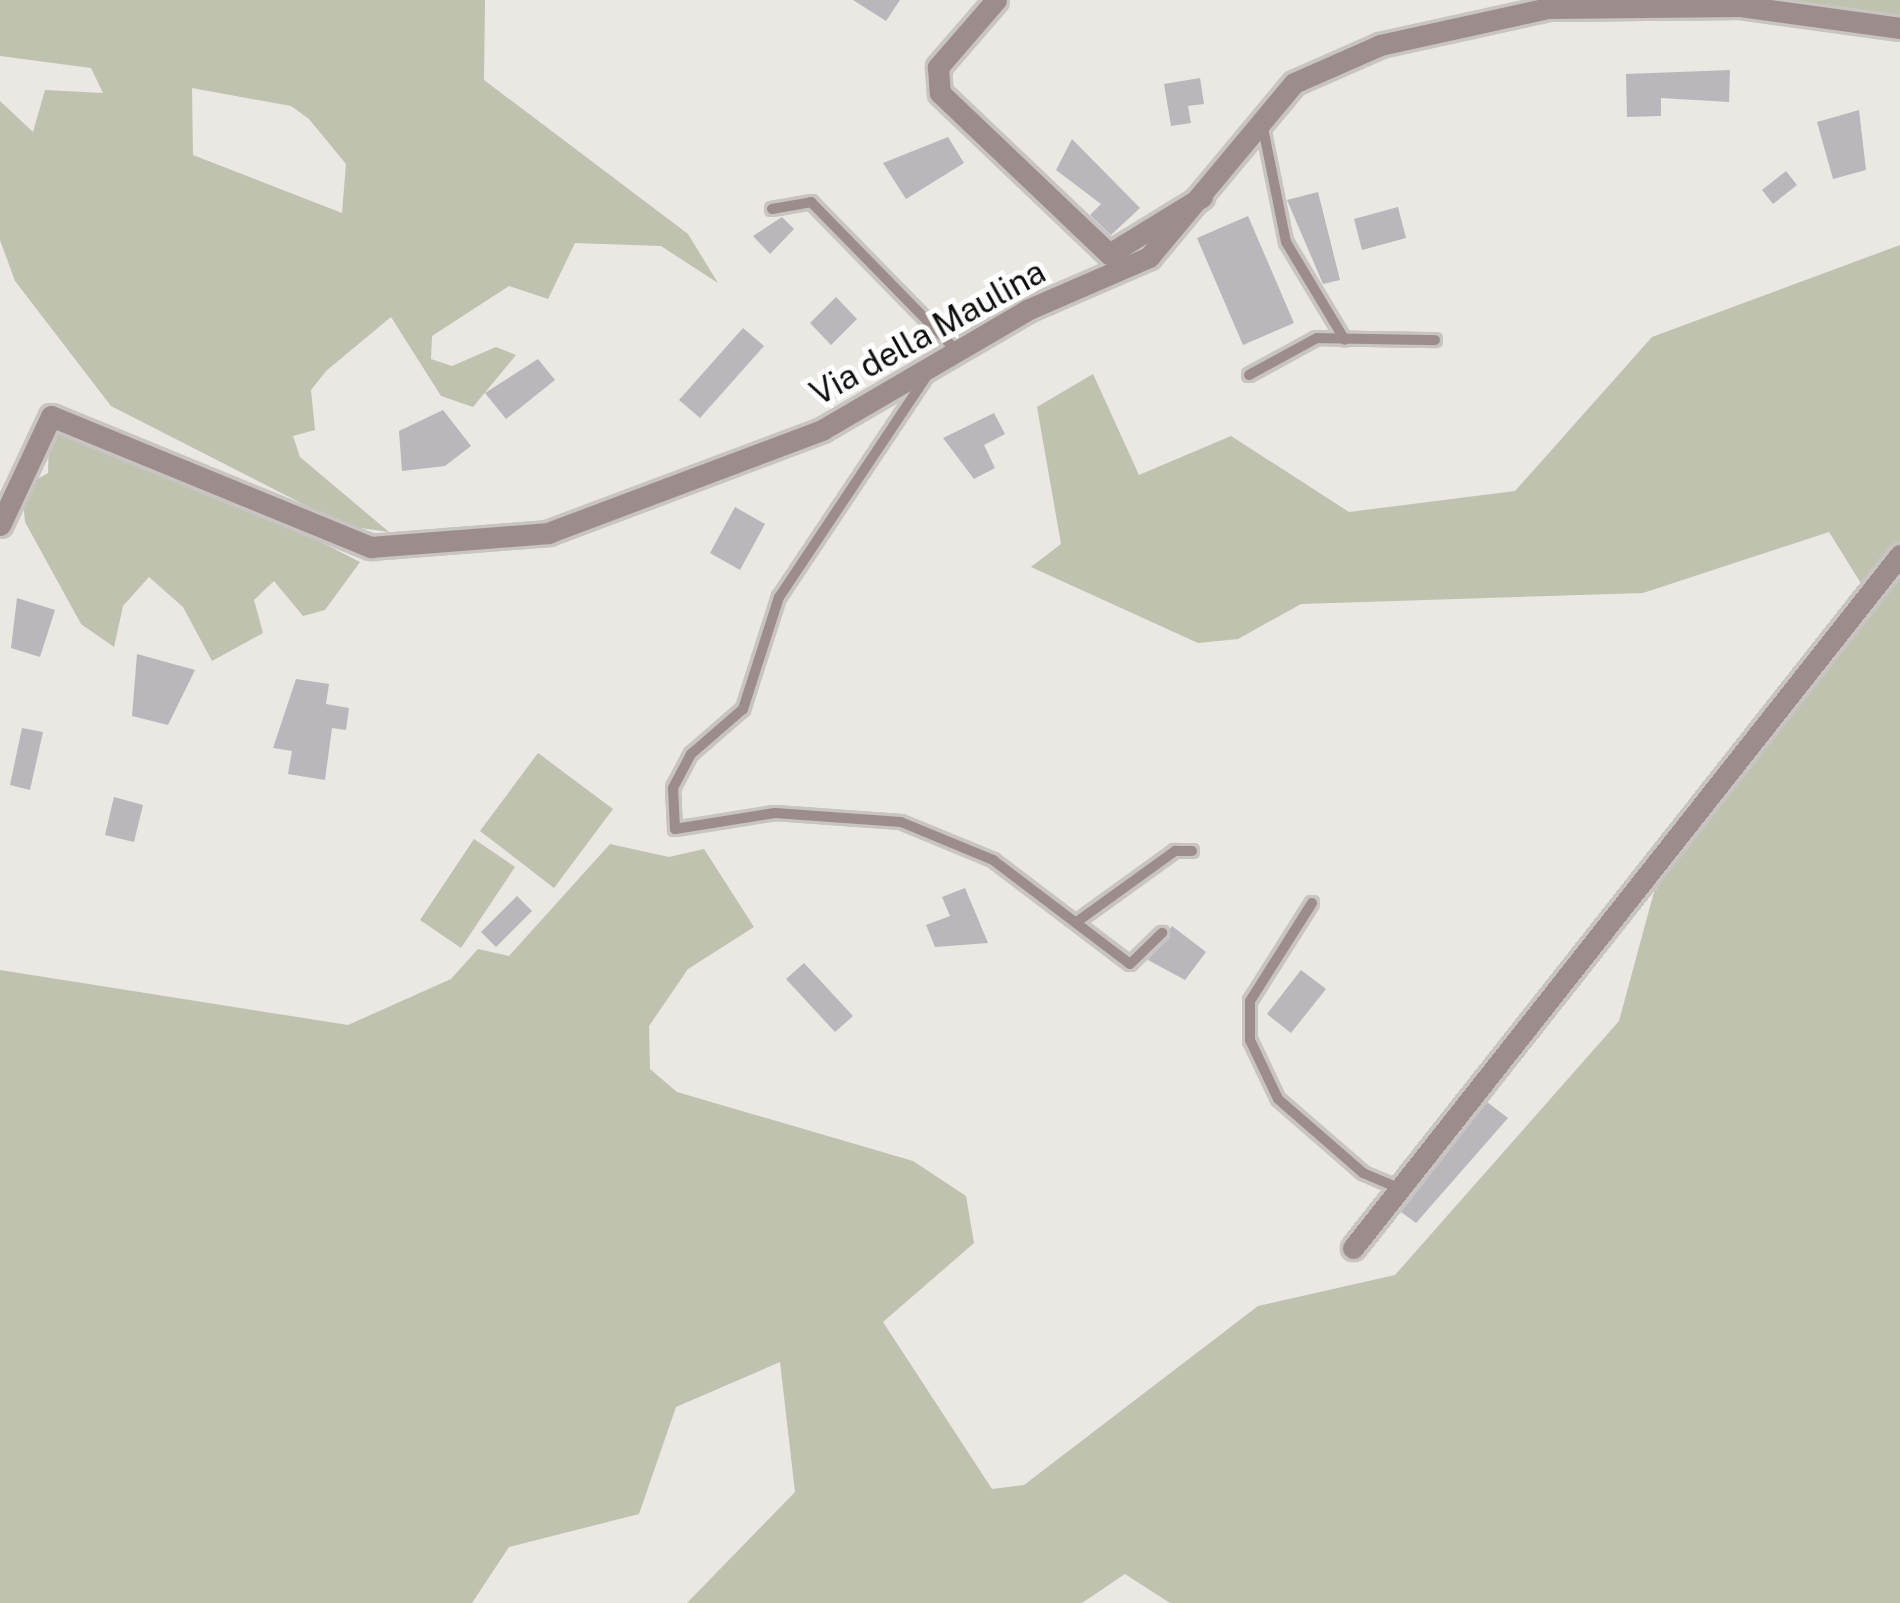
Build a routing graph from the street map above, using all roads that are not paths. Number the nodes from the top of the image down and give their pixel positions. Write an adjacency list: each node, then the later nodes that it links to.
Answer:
1 (995, 0): 4 (street)
2 (1900, 28): 3 (street, Via della Maulina)
3 (1260, 117): 4 (street, Via della Maulina); 6 (lane)
4 (1202, 197): 8 (street, Via della Maulina)
5 (772, 209): 8 (lane)
6 (1345, 340): 7 (lane); 10 (lane)
7 (1435, 340)
8 (955, 349): 9 (street, Via della Maulina)
9 (931, 367): 11 (street, Via della Maulina); 15 (lane)
10 (1249, 375)
11 (0, 525)
12 (1900, 555): 17 (street)
13 (1192, 851): 15 (lane)
14 (1312, 903): 17 (lane)
15 (1078, 921): 16 (lane)
16 (1162, 933)
17 (1398, 1188): 18 (street)
18 (1353, 1248)

